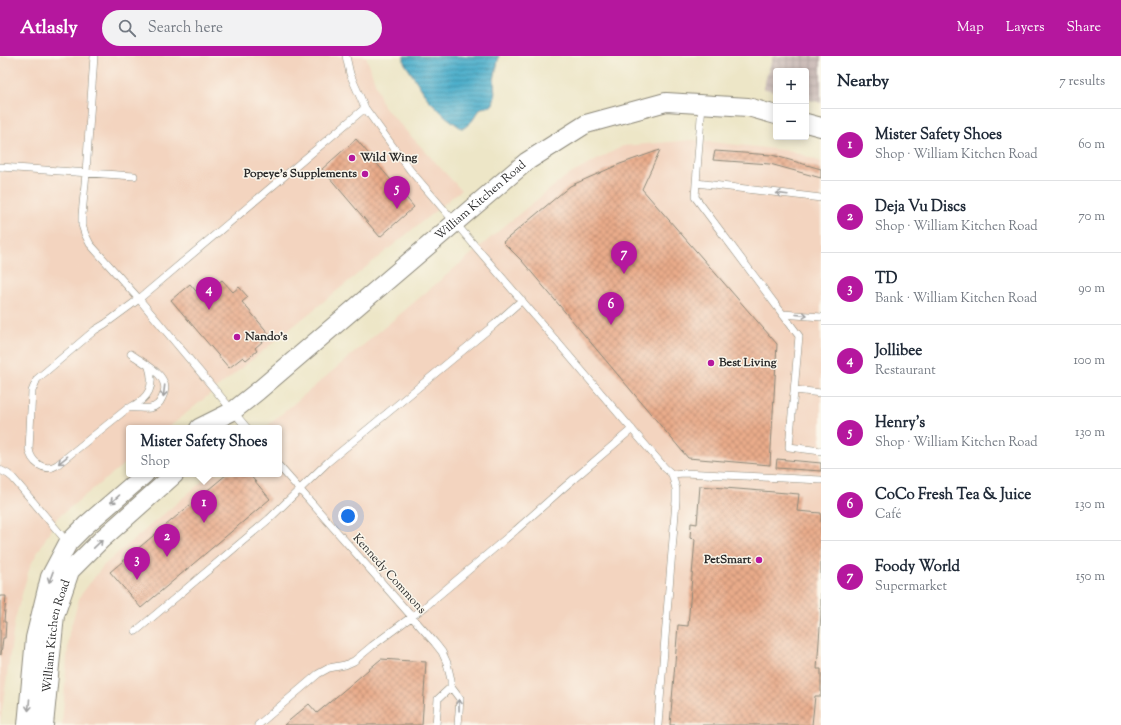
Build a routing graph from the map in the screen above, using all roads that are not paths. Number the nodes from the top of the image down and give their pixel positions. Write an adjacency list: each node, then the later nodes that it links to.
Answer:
1 (94, 56): 9 (lane)
2 (346, 56): 4 (lane)
3 (702, 104): 5 (street, William Kitchen Road); 11 (lane); 13 (street, William Kitchen Road)
4 (365, 108): 13 (lane); 14 (lane)
5 (773, 114)
6 (809, 124): 7 (street)
7 (821, 127)
8 (0, 167): 9 (lane)
9 (86, 173): 10 (lane); 14 (lane)
10 (134, 176)
11 (696, 183): 12 (lane, one-way to 11); 16 (lane)
12 (821, 198)
13 (455, 222): 15 (lane); 23 (street, William Kitchen Road)
14 (139, 299): 22 (lane, one-way to 14); 23 (lane)
15 (522, 300): 27 (lane); 35 (lane)
16 (783, 314): 17 (lane, one-way to 17); 20 (lane)
17 (821, 317)
18 (131, 354): 19 (lane)
19 (149, 367): 22 (lane); 22 (lane, one-way to 22)
20 (794, 390): 21 (lane); 28 (lane)
21 (821, 393)
22 (128, 408)
23 (233, 411): 24 (street, William Kitchen Road); 25 (street, William Kitchen Road); 26 (lane)
24 (205, 425)
25 (222, 425)
26 (245, 425)
27 (632, 429): 31 (lane); 37 (lane)
28 (821, 451)
29 (282, 469): 35 (lane, Kennedy Commons)
30 (0, 470): 36 (lane)
31 (672, 474): 34 (lane); 45 (lane)
32 (141, 477): 36 (street, William Kitchen Road, one-way to 36)
33 (172, 477): 41 (street, William Kitchen Road, one-way to 33)
34 (821, 480)
35 (299, 489): 37 (lane, Kennedy Commons); 38 (lane)
36 (68, 543): 40 (street, William Kitchen Road, one-way to 40)
37 (412, 616): 39 (lane, Kennedy Commons); 42 (lane)
38 (136, 631)
39 (451, 687): 43 (lane); 44 (lane, Kennedy Commons, one-way to 39)
40 (27, 725)
41 (44, 725)
42 (258, 725)
43 (436, 725)
44 (458, 725)
45 (658, 725)

